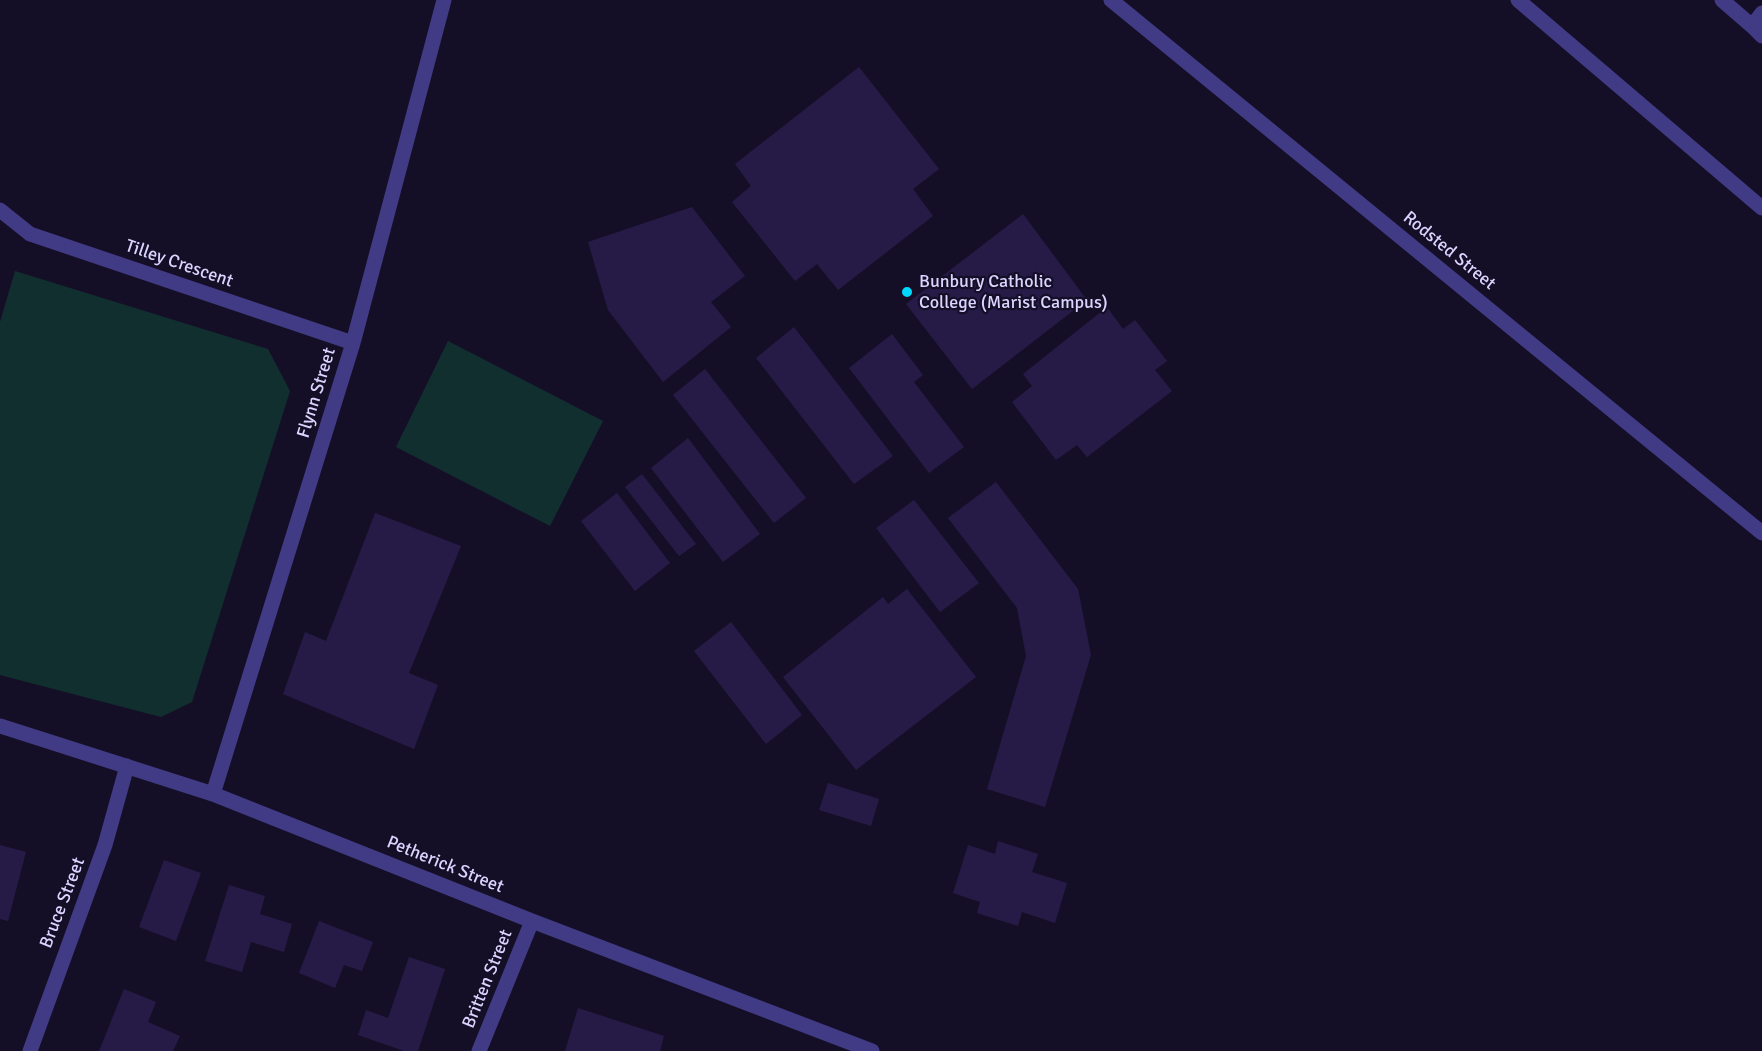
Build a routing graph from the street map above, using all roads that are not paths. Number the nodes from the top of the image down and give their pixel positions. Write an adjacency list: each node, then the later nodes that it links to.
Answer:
1 (444, 0): 9 (street, Flynn Street)
2 (1111, 0): 10 (street, Rodsted Street)
3 (1518, 0): 7 (street)
4 (1722, 0): 6 (street)
5 (1762, 13): 6 (street)
6 (1757, 31)
7 (1762, 208)
8 (0, 210): 9 (street, Tilley Crescent)
9 (353, 343): 13 (street, Flynn Street)
10 (1762, 533)
11 (0, 726): 12 (street, Petherick Street)
12 (127, 766): 13 (street, Petherick Street); 15 (street, Bruce Street)
13 (213, 794): 14 (street, Petherick Street)
14 (532, 921): 16 (street, Britten Street); 17 (street, Petherick Street)
15 (30, 1051)
16 (479, 1051)
17 (872, 1051)

